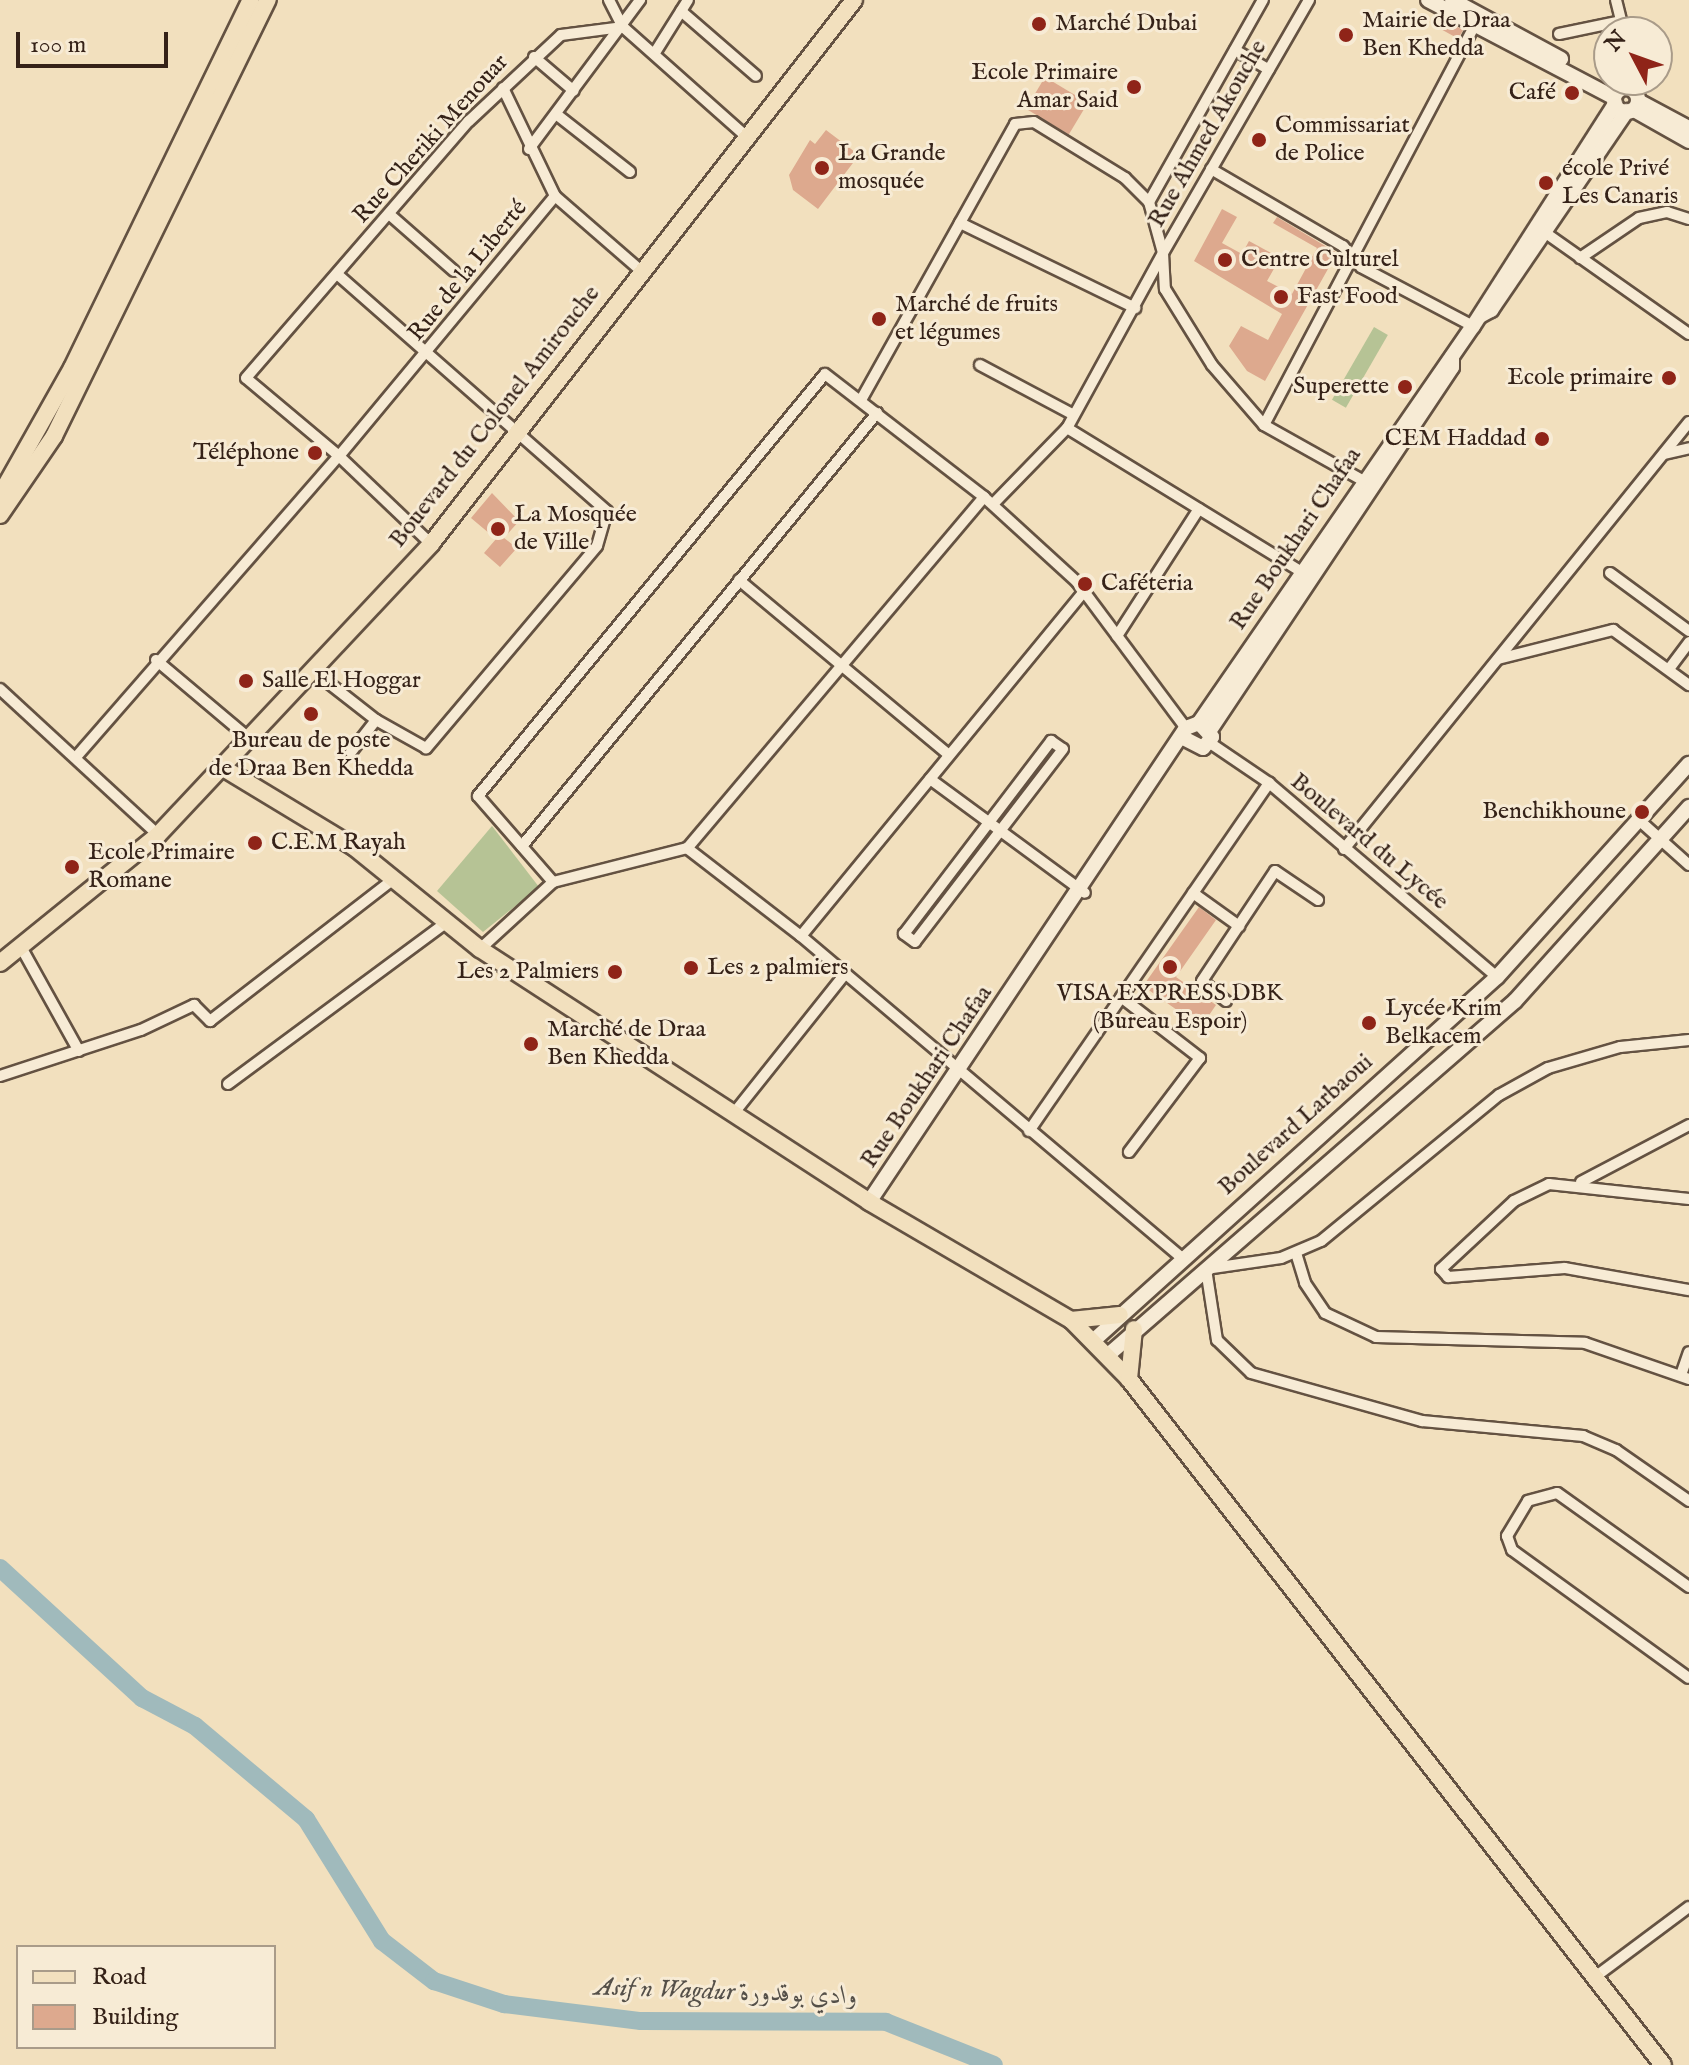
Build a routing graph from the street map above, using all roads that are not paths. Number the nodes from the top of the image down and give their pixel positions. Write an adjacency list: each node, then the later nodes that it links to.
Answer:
1 (251, 0): 59 (main road)
2 (268, 0): 62 (main road)
3 (609, 0): 13 (street)
4 (640, 0): 13 (street)
5 (688, 0): 11 (street)
6 (854, 0): 26 (main road, Bouevard du Colonel Amirouche)
7 (1263, 0): 16 (street)
8 (1309, 0): 19 (street, Rue Ahmed Akouche)
9 (1428, 0): 12 (main road)
10 (1452, 0): 23 (main road)
11 (681, 11): 17 (street); 20 (street)
12 (1475, 24): 23 (main road); 38 (street)
13 (623, 27): 17 (street); 18 (street, Rue Cheriki Menouar); 22 (street)
14 (1593, 30): 15 (street)
15 (1559, 34)
16 (1235, 50): 19 (street); 32 (street)
17 (656, 51): 26 (street)
18 (534, 57): 21 (street, Rue Cheriki Menouar); 22 (street)
19 (1269, 70): 29 (street, Rue Ahmed Akouche)
20 (756, 76)
21 (503, 88): 28 (street); 33 (street, Rue Cheriki Menouar)
22 (574, 91): 24 (street)
23 (1626, 98): 25 (main road); 27 (main road); 36 (main road)
24 (556, 114): 28 (street); 30 (street)
25 (1689, 128)
26 (749, 139): 40 (main road, Bouevard du Colonel Amirouche)
27 (1689, 141)
28 (529, 149): 31 (street)
29 (1211, 169): 37 (street, Rue Ahmed Akouche); 38 (street)
30 (630, 172)
31 (555, 196): 40 (street, Rue de la Liberté); 46 (street, Rue de la Liberté)
32 (1149, 202): 35 (street); 37 (street)
33 (389, 214): 41 (street); 42 (street, Rue Cheriki Menouar)
34 (1689, 219): 39 (street)
35 (960, 223): 43 (street); 48 (street)
36 (1539, 229): 39 (street); 44 (main road)
37 (1163, 253): 43 (street); 52 (street, Rue Ahmed Akouche)
38 (1352, 256): 44 (street); 52 (street)
39 (1580, 258): 45 (street)
40 (639, 269): 54 (main road, Bouevard du Colonel Amirouche)
41 (454, 271)
42 (337, 274): 46 (street); 57 (street, Rue Cheriki Menouar)
43 (1135, 308): 50 (street)
44 (1477, 321): 58 (main road, Rue Boukhari Chafaa)
45 (1689, 334)
46 (429, 350): 54 (street); 57 (street, Rue de la Liberté)
47 (980, 365): 50 (street)
48 (861, 400): 49 (street, Boulevard du Lycée); 94 (street, Boulevard du Lycée)
49 (877, 413): 60 (street, Boulevard du Lycée); 66 (street)
50 (1074, 415): 53 (street)
51 (1689, 422): 56 (street)
52 (1264, 425): 58 (street, Rue Ahmed Akouche)
53 (1067, 428): 60 (street); 61 (street)
54 (519, 434): 63 (main road, Bouevard du Colonel Amirouche); 78 (street)
55 (1689, 448): 56 (street)
56 (1662, 455): 71 (street)
57 (339, 456): 63 (street); 72 (street, Rue de la Liberté)
58 (1367, 483): 64 (main road, Rue Boukhari Chafaa); 79 (main road, Rue Boukhari Chafaa)
59 (0, 495)
60 (988, 500): 67 (street, Boulevard du Lycée); 73 (street)
61 (1199, 509): 64 (street); 69 (street)
62 (0, 515)
63 (431, 544): 75 (main road, Bouevard du Colonel Amirouche)
64 (1300, 571): 79 (main road, Rue Boukhari Chafaa)
65 (1610, 573): 68 (street)
66 (739, 580): 73 (street); 94 (street)
67 (1084, 591): 69 (street, Boulevard du Lycée); 82 (street)
68 (1689, 631)
69 (1117, 636): 79 (street, Boulevard du Lycée)
70 (1689, 642): 74 (street)
71 (1498, 659): 74 (street); 96 (street)
72 (156, 660): 80 (street); 83 (street, Rue de la Liberté)
73 (841, 665): 82 (street); 95 (street)
74 (1669, 669): 76 (street)
75 (312, 670): 78 (street); 80 (main road, Bouevard du Colonel Amirouche)
76 (1689, 685)
77 (0, 689): 83 (street)
78 (376, 720): 81 (street)
79 (1196, 734): 87 (street, Boulevard du Lycée); 100 (main road, Rue Boukhari Chafaa)
80 (251, 740): 85 (main road, Bouevard du Colonel Amirouche)
81 (351, 752)
82 (949, 755): 86 (street)
83 (77, 756): 92 (street)
84 (1689, 764): 89 (main road, Boulevard Larbaoui)
85 (225, 769): 92 (main road, Bouevard du Colonel Amirouche); 98 (main road)
86 (930, 779): 90 (street); 105 (street)
87 (1269, 783): 96 (street, Boulevard du Lycée); 101 (street)
88 (1689, 807): 93 (main road, Boulevard Larbaoui)
89 (1640, 821): 93 (street); 110 (main road, Boulevard Larbaoui)
90 (989, 823): 91 (street); 91 (street); 91 (street)
91 (1000, 832): 100 (street)
92 (158, 835): 106 (main road, Bouevard du Colonel Amirouche)
93 (1662, 839): 97 (street); 128 (main road, Boulevard Larbaoui)
94 (522, 846): 99 (street)
95 (687, 848): 99 (street); 105 (street)
96 (1344, 849): 110 (street, Boulevard du Lycée)
97 (1689, 865)
98 (395, 878): 103 (main road); 114 (street)
99 (553, 882): 107 (street)
100 (1081, 892): 115 (main road, Rue Boukhari Chafaa)
101 (1193, 893): 104 (street); 111 (street)
102 (1318, 900): 104 (street)
103 (447, 922): 107 (main road); 117 (street)
104 (1239, 926): 112 (street)
105 (801, 936): 109 (street)
106 (21, 947): 108 (main road, Bouevard du Colonel Amirouche); 114 (street)
107 (480, 949): 118 (main road)
108 (0, 963)
109 (845, 974): 115 (street); 118 (street)
110 (1497, 977): 126 (main road, Boulevard Larbaoui)
111 (1121, 997): 120 (street); 121 (street)
112 (1226, 1001)
113 (1689, 1040): 125 (street)
114 (79, 1051): 116 (street)
115 (962, 1074): 120 (street); 124 (main road, Rue Boukhari Chafaa)
116 (0, 1076)
117 (228, 1084)
118 (734, 1113): 124 (main road)
119 (1689, 1125): 122 (street)
120 (1029, 1131): 126 (street)
121 (1129, 1152)
122 (1579, 1183): 123 (street); 130 (street)
123 (1689, 1199)
124 (873, 1203): 132 (main road)
125 (1296, 1253): 127 (street); 137 (street)
126 (1180, 1256): 131 (main road, Boulevard Larbaoui)
127 (1228, 1268): 128 (street); 129 (street)
128 (1206, 1269): 129 (street); 133 (main road, Boulevard Larbaoui)
129 (1209, 1287): 139 (street)
130 (1689, 1290)
131 (1120, 1315): 132 (main road); 133 (main road); 134 (main road, Boulevard Larbaoui)
132 (1071, 1320): 134 (main road)
133 (1134, 1329): 136 (main road, Boulevard Larbaoui); 138 (main road)
134 (1093, 1341): 136 (main road)
135 (1689, 1352): 137 (street)
136 (1107, 1356): 138 (main road)
137 (1685, 1377)
138 (1129, 1379): 143 (main road)
139 (1689, 1501)
140 (1689, 1587): 141 (street)
141 (1689, 1678)
142 (1689, 1907): 143 (street)
143 (1595, 1977): 144 (main road)
144 (1663, 2065)

